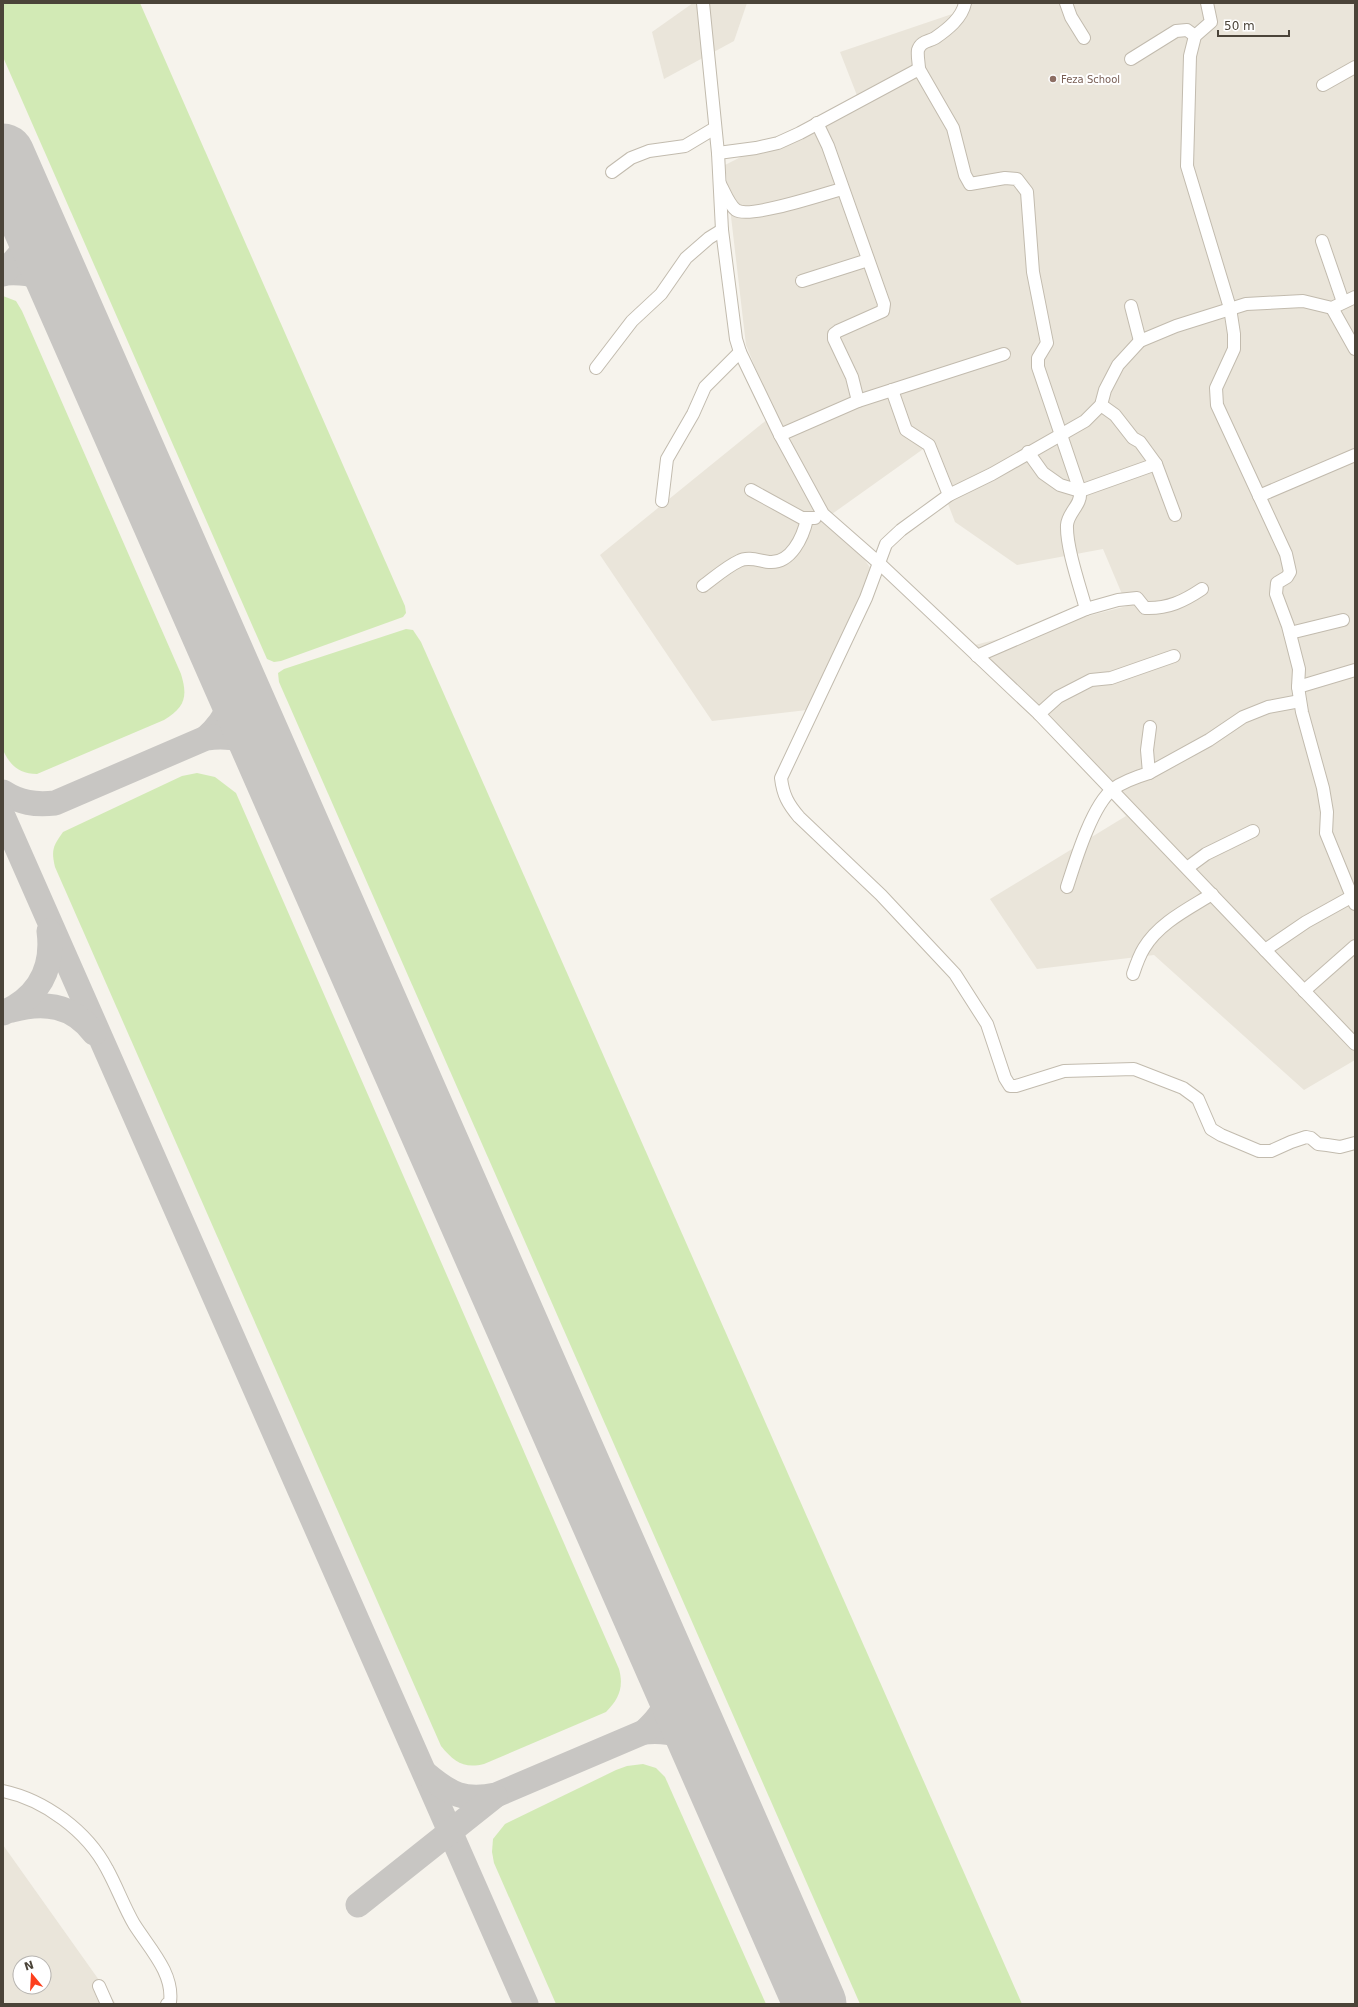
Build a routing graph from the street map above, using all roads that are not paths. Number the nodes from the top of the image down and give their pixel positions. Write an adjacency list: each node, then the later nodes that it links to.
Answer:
1 (703, 3): 12 (street)
2 (965, 3): 9 (street)
3 (1066, 3): 6 (street)
4 (1207, 3): 5 (street)
5 (1195, 36): 7 (street); 24 (street)
6 (1084, 38)
7 (1131, 59)
8 (1355, 67): 10 (street)
9 (919, 69): 11 (street); 34 (street)
10 (1323, 86)
11 (817, 123): 13 (street); 16 (street)
12 (716, 128): 13 (street); 14 (street)
13 (718, 153): 15 (street)
14 (612, 172)
15 (718, 181): 16 (street); 17 (street)
16 (842, 189): 19 (street)
17 (722, 230): 28 (street); 30 (street)
18 (1322, 241): 22 (street)
19 (868, 260): 20 (street); 32 (street)
20 (802, 281)
21 (1355, 297): 22 (street)
22 (1343, 302): 25 (street)
23 (1131, 306): 26 (street)
24 (1230, 308): 25 (street); 26 (street); 42 (street)
25 (1332, 308): 27 (street)
26 (1140, 342): 33 (street)
27 (1355, 348)
28 (740, 352): 35 (street); 43 (street)
29 (1004, 354): 31 (street)
30 (596, 368)
31 (892, 390): 32 (street); 41 (street)
32 (858, 401): 35 (street)
33 (1101, 405): 34 (street); 38 (street)
34 (1062, 433): 36 (street); 40 (street)
35 (780, 435): 44 (street)
36 (1028, 452): 40 (street); 41 (street)
37 (1355, 455): 42 (street)
38 (1156, 464): 40 (street); 45 (street)
39 (751, 490): 46 (street)
40 (1080, 491): 50 (street)
41 (949, 495): 47 (street)
42 (1259, 496): 52 (street)
43 (662, 501)
44 (823, 514): 46 (street); 47 (street)
45 (1175, 515)
46 (807, 519): 48 (street)
47 (880, 564): 53 (street); 72 (street)
48 (703, 586)
49 (1202, 589): 50 (street)
50 (1086, 610): 53 (street)
51 (1343, 620): 52 (street)
52 (1290, 633): 56 (street)
53 (977, 656): 58 (street)
54 (1174, 656): 58 (street)
55 (1355, 670): 56 (street)
56 (1298, 688): 57 (street)
57 (1300, 701): 60 (street); 66 (street)
58 (1039, 714): 61 (street)
59 (1150, 728): 60 (street)
60 (1149, 773): 61 (street)
61 (1111, 790): 63 (street); 64 (street)
62 (1253, 831): 63 (street)
63 (1187, 868): 65 (street)
64 (1067, 887)
65 (1212, 894): 68 (street); 69 (street)
66 (1353, 900): 68 (street)
67 (1355, 946): 70 (street)
68 (1265, 950): 70 (street)
69 (1133, 974)
70 (1304, 991): 71 (street)
71 (1355, 1044)
72 (1355, 1143)
73 (3, 1791): 76 (street)
74 (99, 1986): 75 (street)
75 (107, 2004)
76 (167, 2004)

